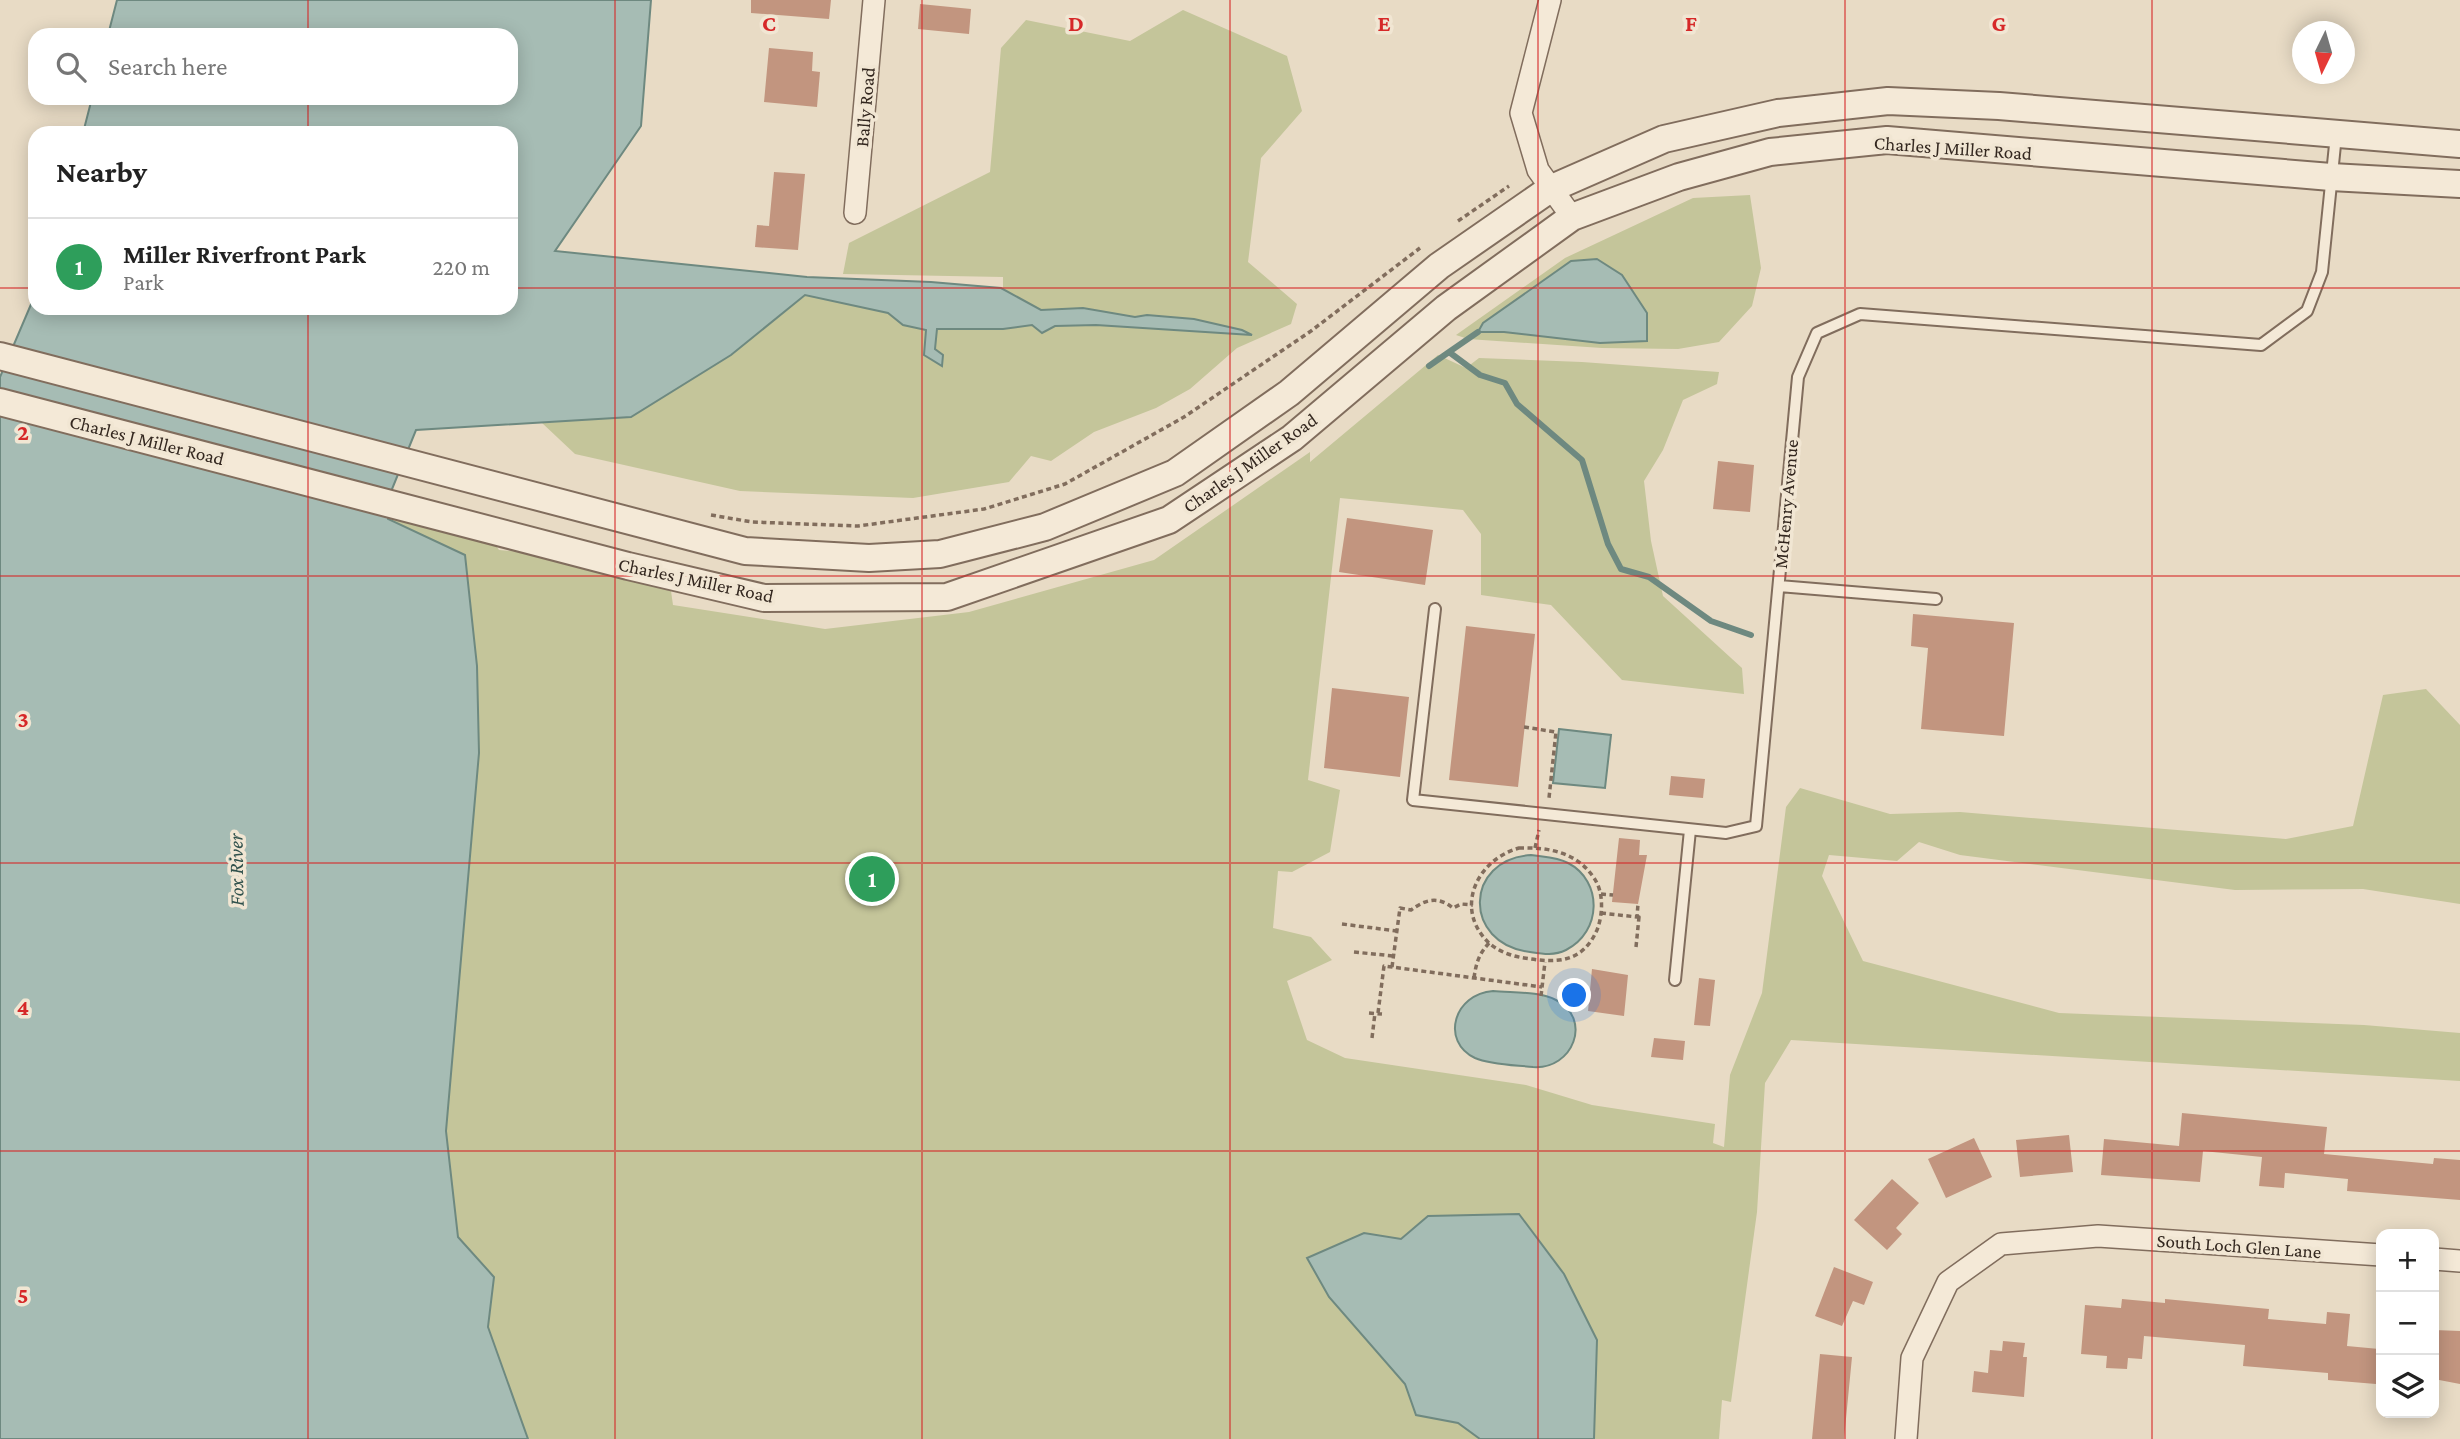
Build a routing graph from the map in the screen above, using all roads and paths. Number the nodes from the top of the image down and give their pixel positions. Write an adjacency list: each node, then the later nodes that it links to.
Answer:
1 (874, 0): 8 (street, Bally Road)
2 (1550, 0): 7 (street)
3 (2336, 135): 4 (street, Charles J Miller Road); 5 (lane, McHenry Avenue); 7 (street, Charles J Miller Road)
4 (2460, 144)
5 (2331, 177): 6 (street, Charles J Miller Road); 9 (street, Charles J Miller Road); 12 (lane, McHenry Avenue)
6 (2460, 184)
7 (1550, 189): 9 (street); 10 (street, Charles J Miller Road)
8 (855, 214)
9 (1572, 217): 11 (street, Charles J Miller Road)
10 (0, 356)
11 (0, 402)
12 (1779, 586): 13 (lane); 17 (lane, McHenry Avenue)
13 (1936, 599)
14 (1435, 609): 17 (lane, McHenry Avenue)
15 (1524, 727): 16 (path)
16 (1548, 805)
17 (1690, 830): 33 (lane)
18 (1601, 894): 19 (path); 20 (path); 22 (path)
19 (1613, 895)
20 (1473, 905): 25 (path); 26 (path)
21 (1638, 905): 23 (path)
22 (1601, 913): 23 (path); 30 (path)
23 (1637, 917): 27 (path)
24 (1342, 924): 25 (path)
25 (1396, 931): 29 (path)
26 (1489, 943): 30 (path); 32 (path)
27 (1636, 947)
28 (1354, 951): 29 (path)
29 (1393, 956): 31 (path)
30 (1545, 962): 34 (path)
31 (1392, 967): 32 (path); 37 (path)
32 (1474, 978): 34 (path)
33 (1675, 980)
34 (1542, 987): 35 (path)
35 (1541, 996)
36 (1369, 1013): 37 (path)
37 (1378, 1014): 38 (path)
38 (1372, 1038)
39 (2376, 1255): 42 (street, South Loch Glen Lane)
40 (2439, 1259): 41 (street)
41 (2460, 1261)
42 (1906, 1439)

